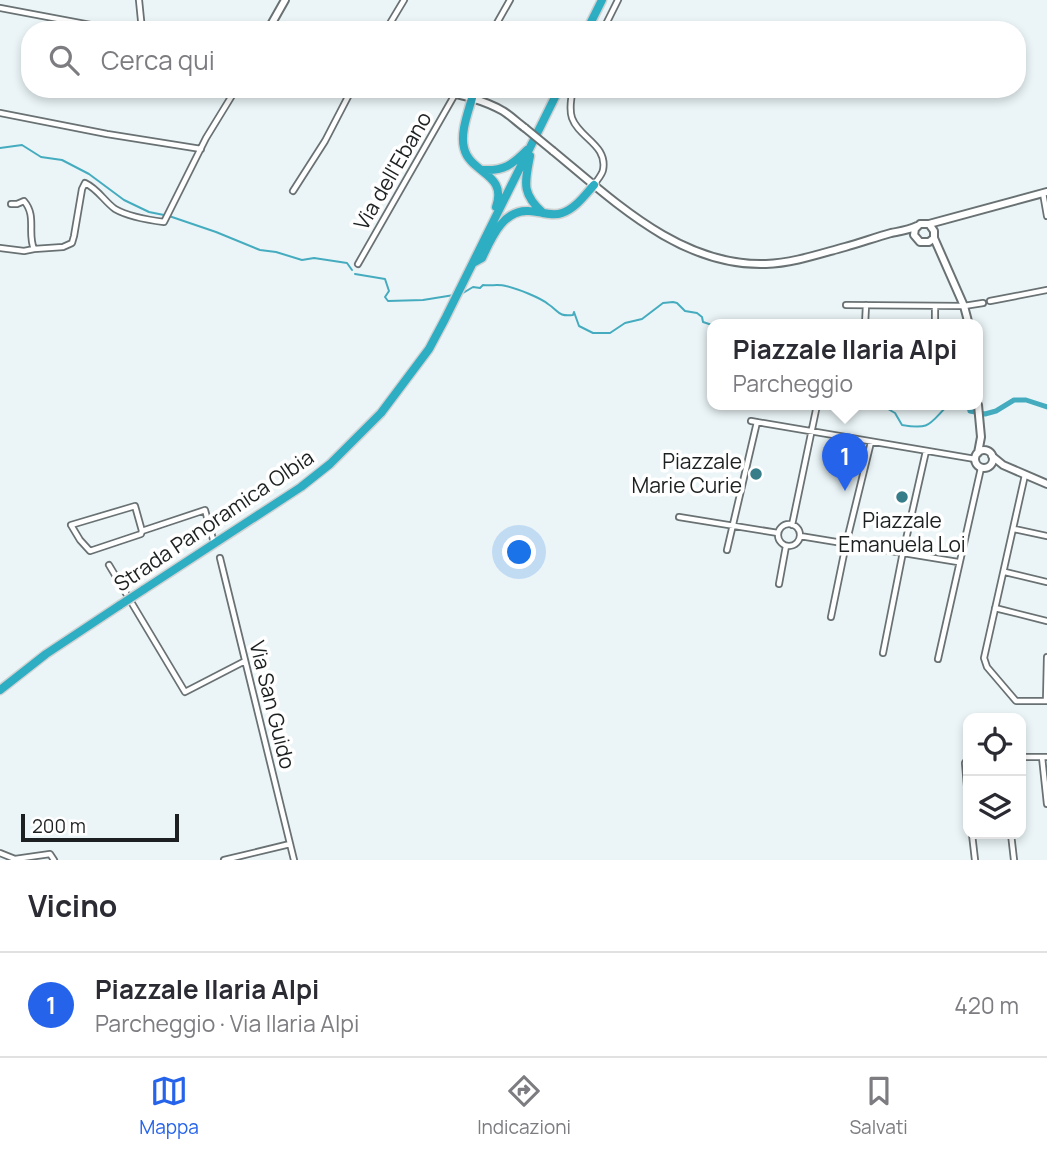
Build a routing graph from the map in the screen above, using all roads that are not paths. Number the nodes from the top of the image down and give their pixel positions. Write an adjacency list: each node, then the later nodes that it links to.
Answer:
1 (139, 0): 9 (street)
2 (285, 0): 10 (street)
3 (404, 0): 11 (street)
4 (510, 0): 12 (street)
5 (601, 0): 13 (highway)
6 (618, 0): 14 (street)
7 (0, 8): 8 (street)
8 (69, 21)
9 (141, 21)
10 (273, 21)
11 (391, 21)
12 (498, 21)
13 (591, 21)
14 (608, 21)
15 (231, 98): 23 (street)
16 (347, 98): 26 (street)
17 (453, 98): 39 (street, Via dell'Ebano)
18 (472, 98): 24 (highway); 25 (street, bridge)
19 (555, 98): 22 (highway)
20 (571, 98): 25 (street)
21 (0, 113): 23 (street)
22 (531, 146): 24 (highway); 29 (highway); 38 (highway)
23 (201, 149): 37 (street)
24 (482, 170): 38 (highway)
25 (594, 185): 29 (highway); 33 (street)
26 (293, 191)
27 (1045, 192): 30 (street); 32 (street)
28 (11, 204): 37 (street)
29 (543, 213): 40 (highway)
30 (1047, 216)
31 (917, 226): 32 (street); 33 (street); 34 (street)
32 (931, 226): 35 (street)
33 (890, 234): 34 (street)
34 (915, 238): 35 (street)
35 (931, 240): 47 (street)
36 (0, 248): 37 (street)
37 (34, 250)
38 (479, 251): 40 (highway)
39 (358, 264)
40 (472, 264): 71 (highway, Strada Panoramica Olbia)
41 (1047, 290): 42 (street)
42 (990, 301)
43 (984, 303): 47 (street)
44 (846, 304): 45 (street)
45 (866, 305): 46 (street); 48 (street)
46 (935, 306): 47 (street); 49 (street)
47 (964, 306): 50 (street)
48 (866, 319)
49 (935, 319)
50 (967, 319)
51 (816, 410): 54 (street)
52 (978, 410): 53 (street)
53 (981, 430): 57 (street); 58 (street)
54 (812, 432): 55 (street); 64 (street); 65 (street)
55 (871, 442): 56 (street); 72 (street)
56 (926, 451): 58 (street); 75 (street)
57 (990, 454): 58 (street); 59 (street); 60 (street)
58 (976, 456): 60 (street)
59 (1003, 465): 60 (street); 61 (street)
60 (985, 467): 77 (street)
61 (1025, 475): 62 (street); 66 (street)
62 (1047, 484)
63 (678, 517): 65 (street)
64 (792, 525): 68 (street); 69 (street)
65 (732, 526): 68 (street); 74 (street)
66 (1014, 528): 70 (street); 79 (street)
67 (142, 531): 67 (street); 71 (street)
68 (778, 533): 73 (street)
69 (800, 536): 72 (street); 73 (street)
70 (1047, 536)
71 (214, 543): 89 (highway, Strada Panoramica Olbia, bridge)
72 (846, 544): 75 (street); 83 (street)
73 (786, 546): 81 (street)
74 (727, 550)
75 (902, 554): 77 (street); 85 (street)
76 (220, 558): 88 (street, Via San Guido)
77 (958, 562): 87 (street)
78 (109, 565): 88 (street)
79 (1004, 572): 80 (street); 82 (street)
80 (1047, 582)
81 (779, 584)
82 (995, 608): 84 (street); 90 (street)
83 (831, 617)
84 (1047, 621)
85 (883, 653)
86 (1047, 657): 90 (street)
87 (938, 659)
88 (245, 661): 96 (street, Via San Guido)
89 (0, 690)
90 (1047, 701)
91 (1026, 757): 92 (street)
92 (1045, 757): 93 (street)
93 (1047, 804)
94 (973, 839): 102 (street)
95 (1012, 839): 103 (street)
96 (290, 844): 100 (street); 101 (street, Via San Guido)
97 (0, 853): 98 (street)
98 (8, 858): 99 (street)
99 (54, 860)
100 (224, 860)
101 (294, 860)
102 (975, 860)
103 (1014, 860)

